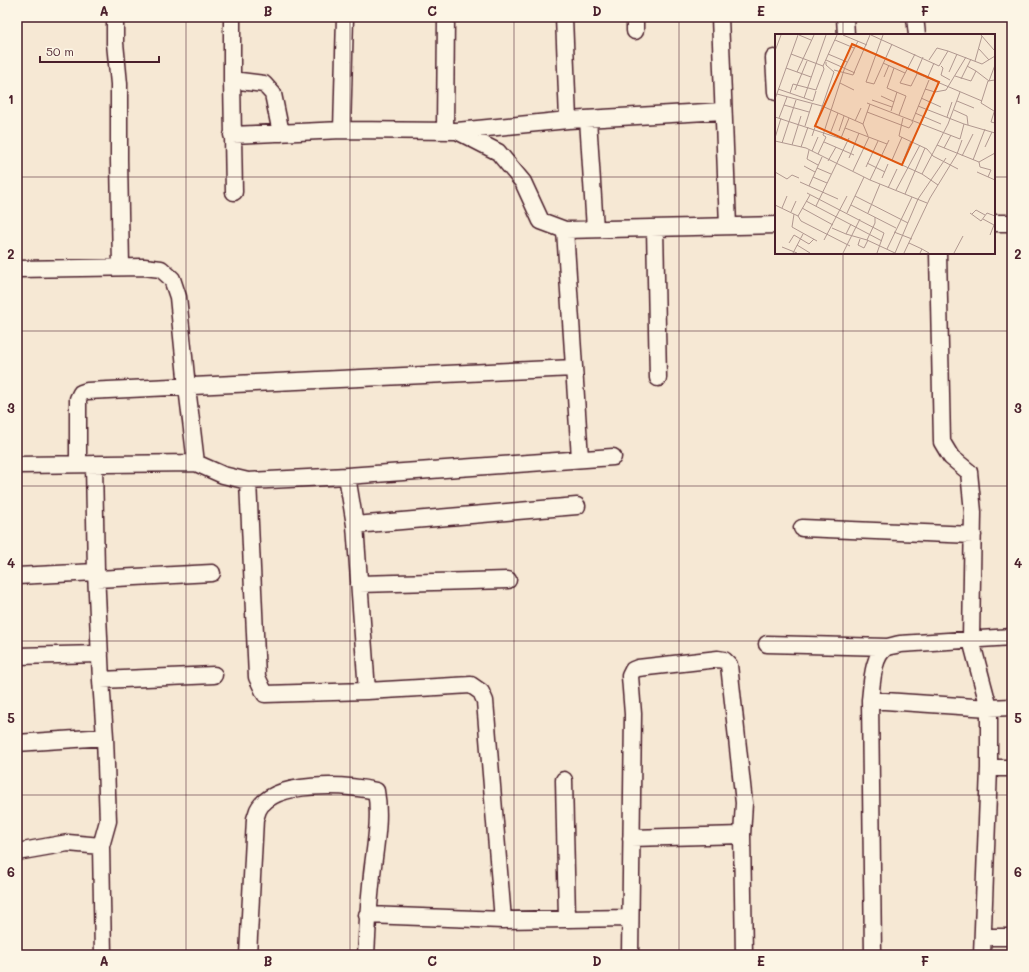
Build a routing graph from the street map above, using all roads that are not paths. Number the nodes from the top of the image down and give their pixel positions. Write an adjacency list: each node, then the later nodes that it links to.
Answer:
1 (115, 17): 30 (street)
2 (232, 17): 13 (street)
3 (344, 17): 17 (street)
4 (446, 17): 18 (street)
5 (564, 17): 16 (street)
6 (720, 17): 14 (street)
7 (845, 17): 9 (street)
8 (915, 17): 10 (street)
9 (846, 34)
10 (917, 34)
11 (774, 58): 12 (street)
12 (775, 75)
13 (232, 80): 19 (street); 20 (street)
14 (723, 112): 15 (street); 25 (street)
15 (588, 119): 16 (street); 28 (street)
16 (568, 120): 18 (street)
17 (342, 130): 18 (street); 19 (street)
18 (451, 131): 27 (street)
19 (281, 133): 20 (street)
20 (232, 136): 21 (street)
21 (234, 192)
22 (995, 223): 23 (street)
23 (1012, 223)
24 (775, 225): 25 (street)
25 (728, 226): 26 (street)
26 (656, 228): 28 (street); 33 (street)
27 (565, 230): 28 (street); 32 (street)
28 (595, 230)
29 (938, 254): 45 (street)
30 (121, 266): 31 (street); 34 (street)
31 (17, 269)
32 (574, 368): 34 (street); 36 (street)
33 (658, 378)
34 (187, 387): 37 (street); 38 (street)
35 (613, 457): 36 (street)
36 (580, 458): 40 (street)
37 (196, 463): 38 (street); 41 (street)
38 (86, 464): 39 (street); 48 (street)
39 (17, 465)
40 (347, 476): 41 (street); 43 (street)
41 (248, 481): 59 (street)
42 (577, 506): 43 (street)
43 (355, 525): 50 (street)
44 (802, 528): 45 (street)
45 (973, 535): 52 (street)
46 (212, 573): 48 (street)
47 (17, 576): 48 (street)
48 (96, 576): 55 (street)
49 (508, 580): 50 (street)
50 (359, 584): 59 (street)
51 (1012, 637): 52 (street)
52 (971, 640): 54 (street); 62 (street)
53 (767, 644): 54 (street)
54 (887, 647): 60 (street)
55 (100, 654): 56 (street); 58 (street)
56 (17, 656)
57 (214, 675): 58 (street)
58 (101, 680): 63 (street)
59 (367, 691): 75 (street)
60 (870, 700): 62 (street); 83 (street)
61 (1012, 707): 62 (street)
62 (989, 708): 65 (street)
63 (105, 737): 64 (street); 70 (street)
64 (17, 743)
65 (989, 768): 66 (street); 76 (street)
66 (1012, 768)
67 (564, 780): 74 (street)
68 (742, 834): 69 (street); 69 (street); 82 (street)
69 (631, 838): 73 (street)
70 (101, 846): 71 (street); 78 (street)
71 (17, 852)
72 (367, 915): 75 (street); 79 (street); 80 (street)
73 (630, 918): 74 (street); 81 (street)
74 (567, 919): 75 (street)
75 (503, 920)
76 (983, 937): 77 (street); 84 (street)
77 (1012, 937)
78 (103, 955)
79 (248, 955)
80 (366, 955)
81 (630, 955)
82 (744, 955)
83 (873, 955)
84 (982, 955)

